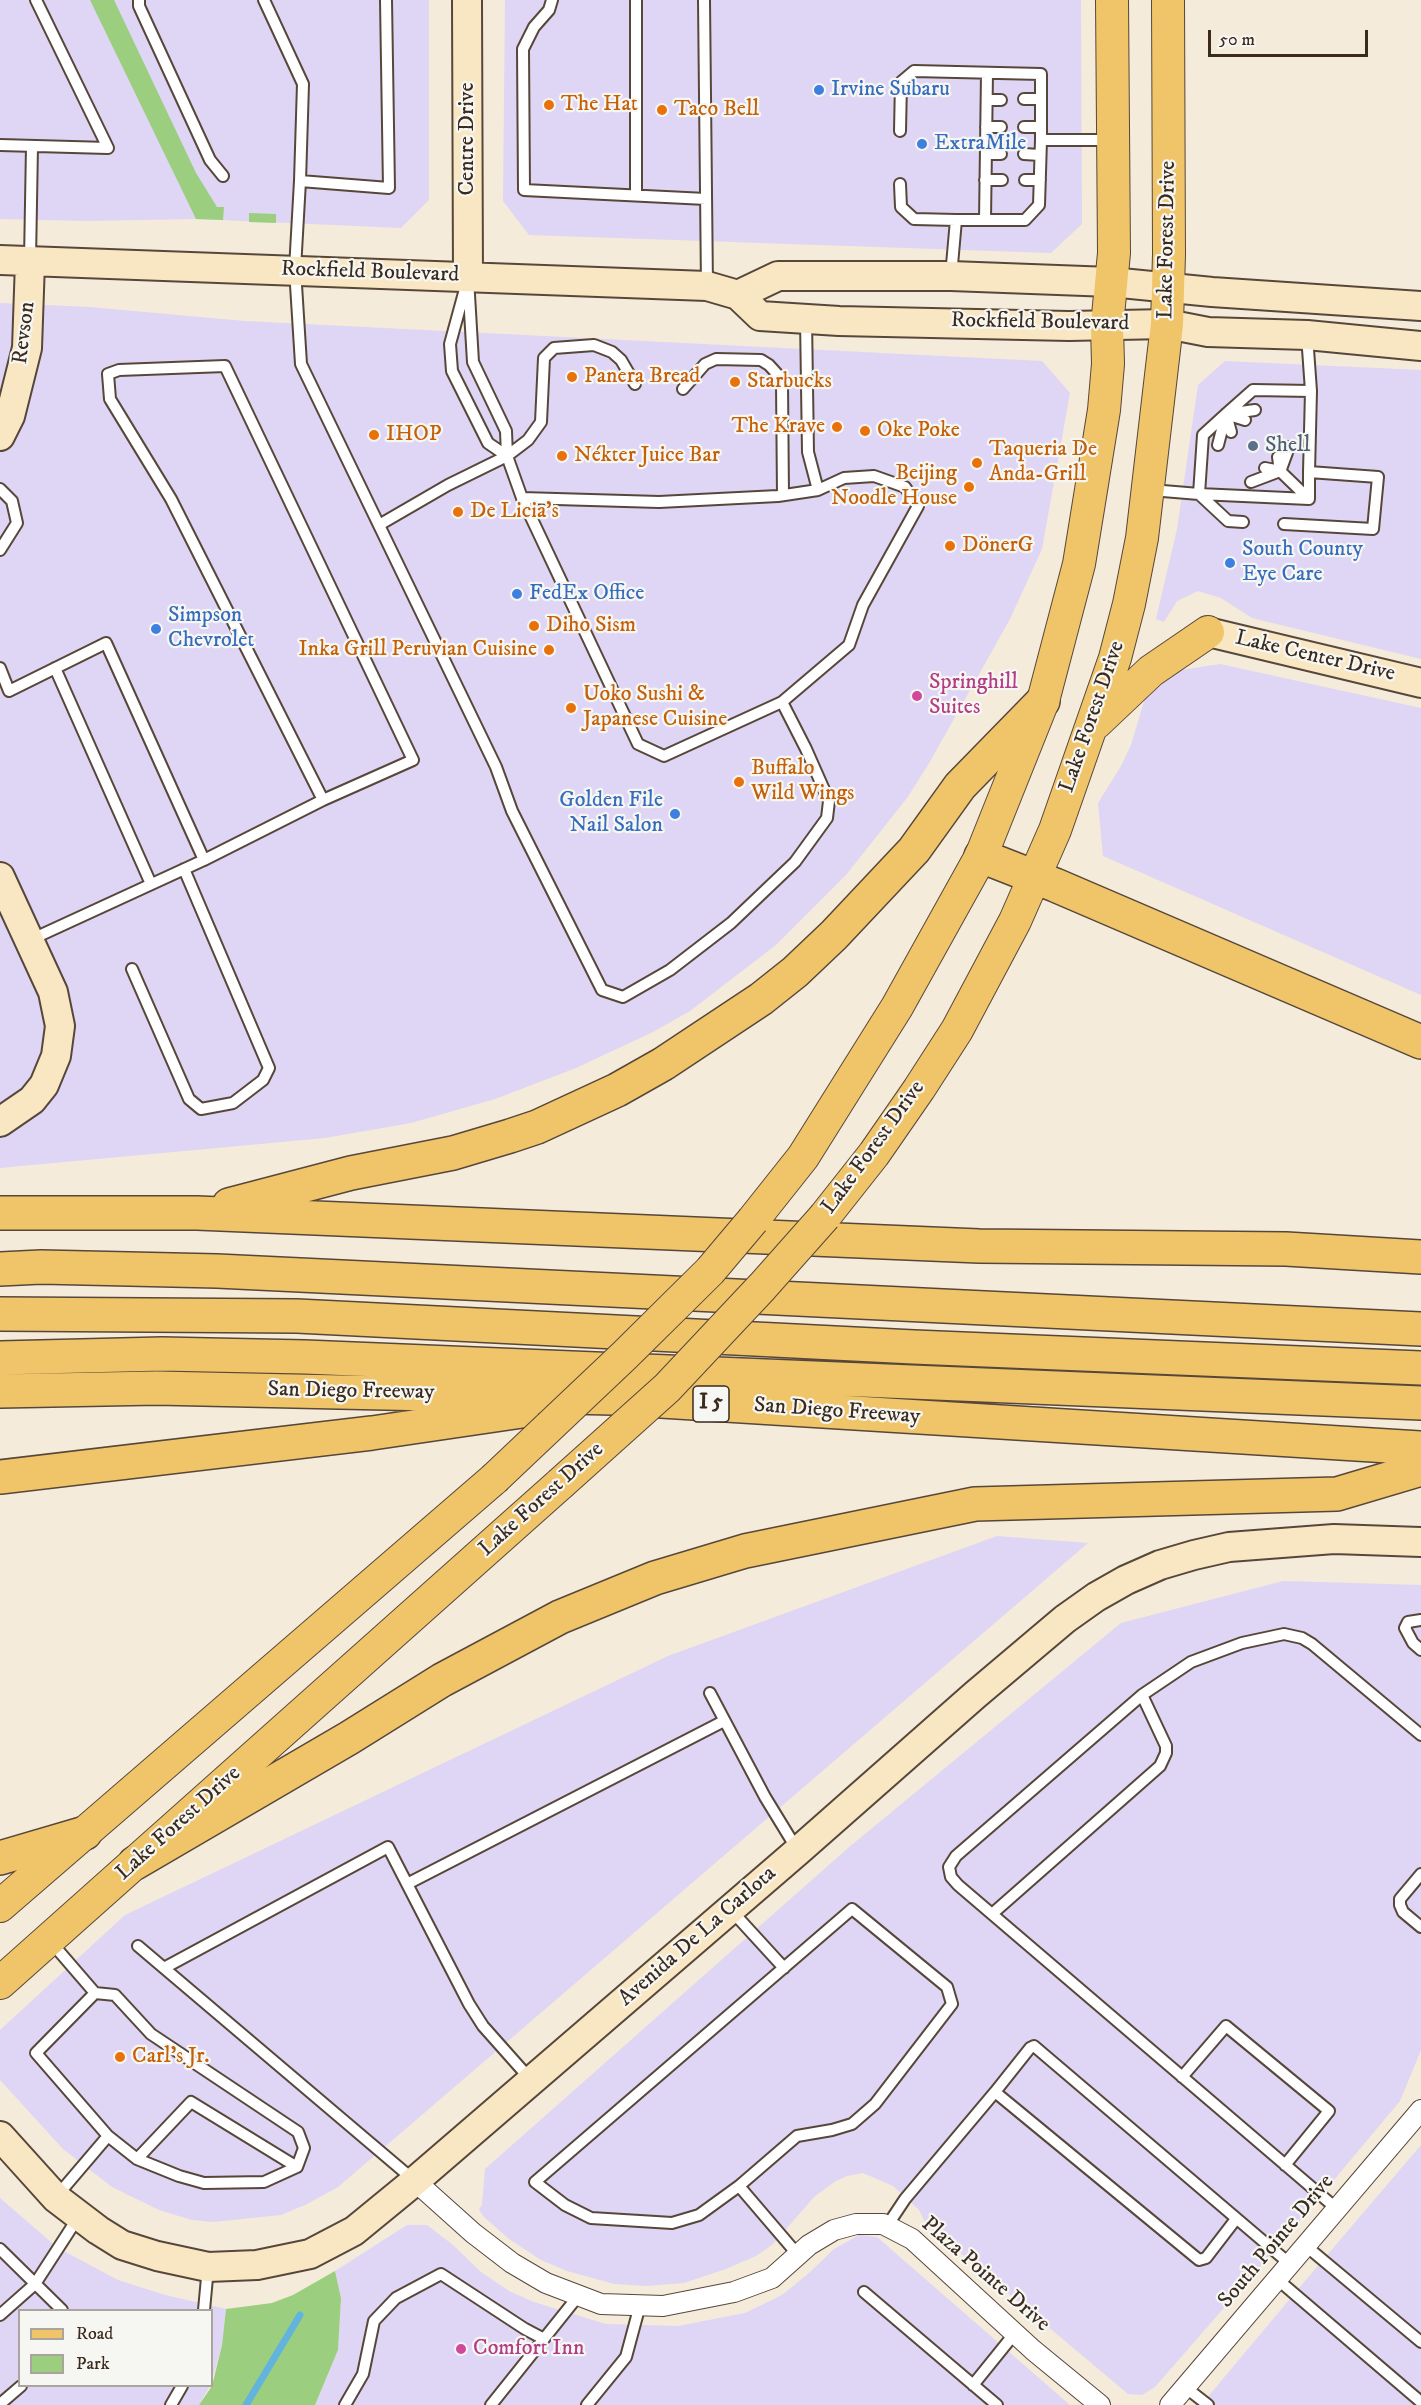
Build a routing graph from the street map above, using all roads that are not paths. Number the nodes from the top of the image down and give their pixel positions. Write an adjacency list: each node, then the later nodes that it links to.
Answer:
1 (36, 0): 24 (lane)
2 (139, 0): 29 (lane)
3 (264, 0): 34 (lane)
4 (386, 0): 34 (lane)
5 (467, 0): 44 (main road, Centre Drive)
6 (552, 0): 36 (lane)
7 (636, 0): 36 (lane)
8 (704, 0): 37 (lane)
9 (1113, 0): 22 (main road)
10 (1168, 0): 47 (main road, Lake Forest Drive)
11 (987, 73): 13 (lane); 14 (lane); 20 (lane)
12 (1024, 99): 13 (lane)
13 (1041, 99): 19 (lane)
14 (987, 100): 15 (lane); 16 (lane)
15 (1001, 100)
16 (986, 127): 17 (lane); 25 (lane)
17 (1001, 127)
18 (1024, 127): 19 (lane)
19 (1041, 127): 21 (lane)
20 (900, 131)
21 (1041, 140): 22 (lane); 28 (lane)
22 (1113, 140): 45 (main road)
23 (0, 145): 24 (lane)
24 (32, 146): 41 (lane)
25 (986, 154): 26 (lane); 30 (lane)
26 (1002, 154)
27 (1024, 154): 28 (lane)
28 (1040, 155): 33 (lane)
29 (223, 176)
30 (985, 180): 31 (lane); 39 (lane)
31 (1002, 180)
32 (1025, 180): 33 (lane)
33 (1040, 180): 39 (lane)
34 (300, 181): 42 (lane)
35 (900, 184): 38 (lane)
36 (636, 195): 37 (lane)
37 (706, 199): 46 (lane)
38 (956, 220): 39 (lane); 43 (lane)
39 (985, 220)
40 (0, 260): 41 (main road, Rockfield Boulevard)
41 (30, 262): 42 (main road, Rockfield Boulevard); 62 (main road, Revson)
42 (295, 269): 44 (main road, Rockfield Boulevard); 80 (lane)
43 (951, 276): 45 (main road, Rockfield Boulevard); 48 (main road, Rockfield Boulevard)
44 (468, 277): 46 (main road, Rockfield Boulevard); 65 (lane, Centre Drive); 65 (lane, Centre Drive)
45 (1112, 282): 47 (main road, Rockfield Boulevard); 52 (main road)
46 (707, 286): 48 (main road, Rockfield Boulevard)
47 (1168, 288): 49 (main road, Rockfield Boulevard); 51 (main road, Lake Forest Drive)
48 (738, 295): 50 (main road, Rockfield Boulevard)
49 (1421, 306)
50 (806, 318): 52 (main road, Rockfield Boulevard); 73 (lane)
51 (1167, 324): 52 (main road, Rockfield Boulevard); 53 (main road, Rockfield Boulevard); 72 (main road, Lake Forest Drive)
52 (1107, 326): 87 (main road)
53 (1307, 335): 54 (main road, Rockfield Boulevard); 57 (lane)
54 (1421, 346)
55 (635, 384): 65 (lane)
56 (683, 389): 75 (lane)
57 (1311, 391): 59 (lane); 69 (lane)
58 (1255, 410): 59 (lane)
59 (1226, 414): 60 (lane); 61 (lane); 63 (lane); 74 (lane)
60 (1245, 420)
61 (1231, 432)
62 (0, 436)
63 (1218, 445)
64 (1289, 447): 68 (lane)
65 (507, 456): 76 (lane); 80 (lane)
66 (1278, 457): 68 (lane)
67 (1265, 468): 68 (lane)
68 (1280, 471): 70 (lane); 77 (lane)
69 (1310, 472): 77 (lane); 79 (lane)
70 (1251, 482)
71 (0, 489): 81 (lane)
72 (1148, 489): 74 (lane); 89 (main road, Lake Forest Drive)
73 (818, 490): 75 (lane); 88 (lane)
74 (1199, 494): 77 (lane); 78 (lane)
75 (783, 495): 76 (lane)
76 (522, 498): 88 (lane)
77 (1309, 499)
78 (1243, 522)
79 (1284, 524)
80 (379, 525): 88 (lane)
81 (0, 550)
82 (1209, 632): 85 (main road, Lake Center Drive); 89 (main road)
83 (0, 668): 86 (lane)
84 (55, 668): 86 (lane); 92 (lane); 96 (lane)
85 (1421, 683)
86 (5, 693)
87 (1042, 701): 91 (main road); 102 (highway)
88 (782, 702)
89 (1093, 726): 95 (main road, Lake Forest Drive)
90 (323, 800): 90 (lane); 92 (lane)
91 (981, 856): 95 (highway); 122 (main road, bridge)
92 (204, 860): 93 (lane)
93 (184, 869): 96 (lane); 98 (lane)
94 (0, 877): 97 (main road)
95 (1035, 877): 99 (highway); 125 (main road, Lake Forest Drive, bridge)
96 (151, 884): 97 (lane)
97 (30, 940): 100 (main road)
98 (132, 969)
99 (1421, 1042)
100 (0, 1122)
101 (0, 1213): 102 (highway)
102 (197, 1213): 103 (highway)
103 (1421, 1257)
104 (0, 1269): 106 (highway)
105 (0, 1314): 108 (highway)
106 (1421, 1329)
107 (0, 1358): 111 (highway)
108 (1421, 1368)
109 (0, 1391): 110 (highway, San Diego Freeway / I 5)
110 (614, 1398): 112 (highway, San Diego Freeway / I 5); 114 (highway)
111 (1421, 1403)
112 (1421, 1448)
113 (1421, 1469): 125 (highway)
114 (0, 1477)
115 (1421, 1542): 123 (main road, Avenida De La Carlota)
116 (1421, 1620): 117 (lane)
117 (1421, 1650)
118 (710, 1693): 120 (lane)
119 (1142, 1695): 121 (lane); 130 (lane); 130 (lane)
120 (724, 1720): 123 (lane); 127 (lane)
121 (1421, 1735)
122 (86, 1833): 124 (highway); 128 (main road)
123 (798, 1851): 129 (main road, Avenida De La Carlota)
124 (0, 1858)
125 (135, 1863): 132 (main road, Lake Forest Drive)
126 (1421, 1874): 131 (lane)
127 (407, 1884): 134 (lane); 139 (lane)
128 (0, 1906)
129 (730, 1909): 135 (lane); 139 (main road, Avenida De La Carlota)
130 (992, 1914): 138 (lane)
131 (1421, 1927)
132 (49, 1940): 136 (main road, Lake Forest Drive); 137 (lane)
133 (138, 1946): 134 (lane)
134 (164, 1968): 147 (lane)
135 (784, 1968): 148 (lane); 148 (lane)
136 (0, 1983)
137 (95, 1993): 143 (lane); 146 (lane)
138 (1182, 2077): 145 (lane); 145 (lane)
139 (531, 2080): 147 (main road, Avenida De La Carlota)
140 (995, 2092): 152 (lane); 152 (lane); 153 (lane)
141 (1421, 2110): 150 (street, South Pointe Drive)
142 (0, 2136): 149 (main road, Avenida De La Carlota)
143 (108, 2136): 144 (lane); 149 (lane)
144 (137, 2159): 146 (lane); 146 (lane)
145 (1285, 2165): 150 (lane)
146 (297, 2167)
147 (415, 2181): 157 (main road, Avenida De La Carlota); 161 (street, Plaza Pointe Drive)
148 (739, 2186): 156 (lane)
149 (56, 2198): 151 (main road, Avenida De La Carlota)
150 (1337, 2209): 154 (street, South Pointe Drive)
151 (79, 2215): 157 (main road, Avenida De La Carlota); 159 (lane)
152 (1236, 2219): 158 (lane)
153 (887, 2226): 156 (street, Plaza Pointe Drive); 166 (street, Plaza Pointe Drive)
154 (1306, 2246): 158 (street, South Pointe Drive); 168 (lane)
155 (0, 2249): 159 (lane)
156 (798, 2255): 162 (street, Plaza Pointe Drive)
157 (208, 2267): 164 (lane)
158 (1284, 2272): 172 (street, South Pointe Drive); 173 (lane)
159 (35, 2283): 163 (lane); 165 (lane)
160 (864, 2292): 169 (lane)
161 (579, 2295): 162 (street, Plaza Pointe Drive); 167 (lane)
162 (640, 2305): 178 (lane)
163 (61, 2309)
164 (204, 2309)
165 (0, 2315)
166 (1015, 2333): 169 (lane); 180 (street, Plaza Pointe Drive)
167 (544, 2339): 176 (lane); 177 (lane)
168 (1421, 2342)
169 (973, 2385): 179 (lane)
170 (19, 2387): 174 (lane)
171 (181, 2387): 175 (lane)
172 (1185, 2387): 181 (street, South Pointe Drive); 182 (lane)
173 (1421, 2402)
174 (0, 2404)
175 (171, 2405)
176 (345, 2405)
177 (491, 2405)
178 (587, 2405)
179 (996, 2405)
180 (1100, 2405)
181 (1170, 2405)
182 (1208, 2405)

